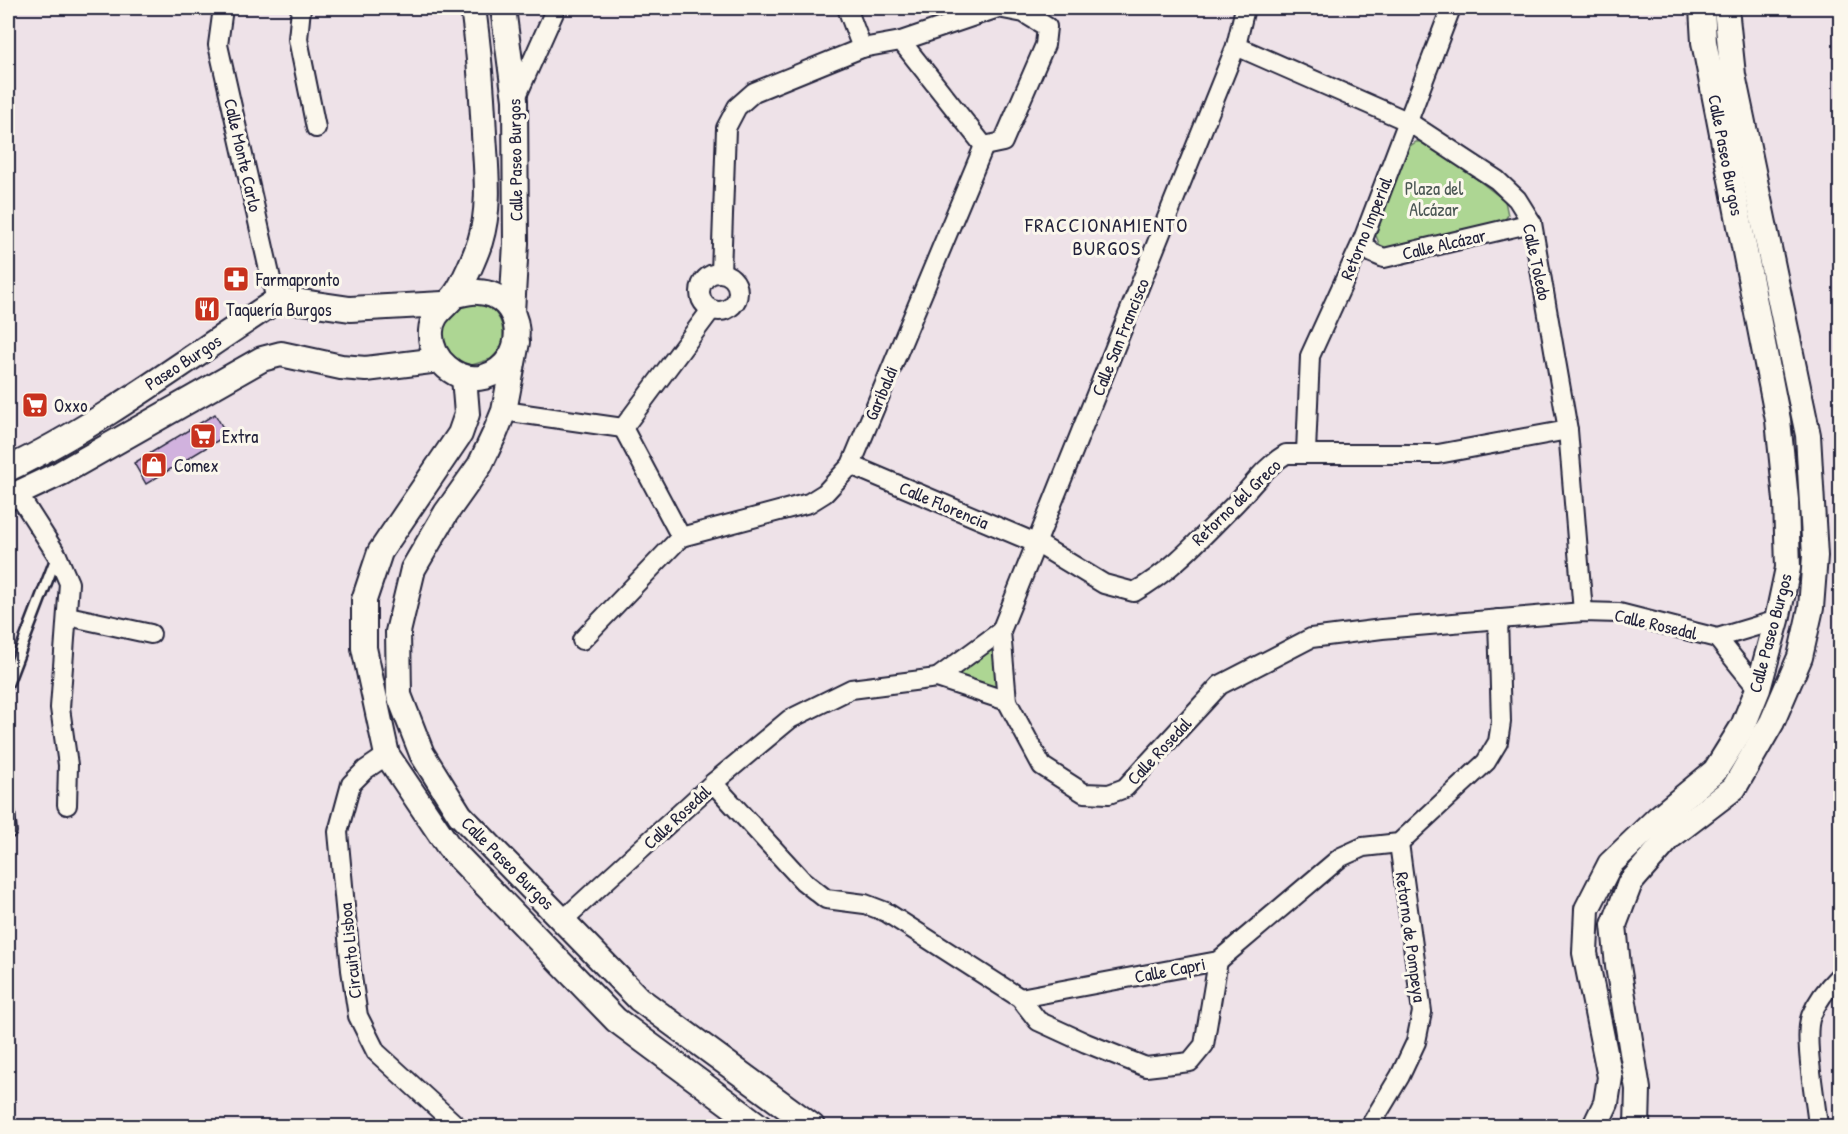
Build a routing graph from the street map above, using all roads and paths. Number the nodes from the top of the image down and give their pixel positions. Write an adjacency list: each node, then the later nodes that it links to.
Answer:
1 (223, 8): 26 (street, Calle Monte Carlo)
2 (301, 8): 17 (street)
3 (473, 8): 25 (street, Calle Paseo Burgos)
4 (503, 8): 15 (street, Calle Paseo Burgos)
5 (556, 8): 15 (street)
6 (847, 8): 14 (street)
7 (1245, 8): 13 (street, Calle San Francisco)
8 (1451, 8): 16 (street, Retorno Imperial)
9 (1702, 8): 19 (street, Calle Paseo Burgos)
10 (1726, 8): 19 (street, Calle Paseo Burgos)
11 (1025, 10): 12 (street); 18 (street)
12 (901, 41): 14 (street); 18 (street)
13 (1236, 46): 16 (street, Calle Toledo); 44 (street, Calle San Francisco)
14 (862, 48): 24 (street)
15 (515, 100): 28 (street, Calle Paseo Burgos)
16 (1407, 121): 22 (street, Calle Toledo); 23 (street, Retorno Imperial)
17 (316, 128)
18 (984, 146): 39 (street, Garibaldi)
19 (1742, 175): 20 (street, Calle Paseo Burgos); 21 (street, Calle Paseo Burgos)
20 (1762, 214): 21 (street); 61 (street, Calle Paseo Burgos)
21 (1738, 216): 49 (street, Calle Paseo Burgos)
22 (1532, 224): 23 (street, Calle Alcázar); 35 (street, Calle Toledo)
23 (1362, 242): 38 (street, Retorno Imperial)
24 (721, 273): 27 (street); 27 (street)
25 (449, 300): 26 (street); 28 (street); 30 (street)
26 (276, 301): 33 (street, Paseo Burgos)
27 (711, 310): 34 (street)
28 (512, 312): 29 (street)
29 (517, 342): 31 (street); 32 (street, Calle Paseo Burgos)
30 (439, 360): 31 (street); 36 (street, Paseo Burgos)
31 (464, 377): 58 (street, Calle Paseo Burgos)
32 (504, 411): 34 (street); 66 (street, Calle Paseo Burgos)
33 (90, 423): 36 (street); 37 (street, Paseo Burgos)
34 (623, 428): 43 (street)
35 (1568, 430): 38 (street, Retorno del Greco); 46 (street, Calle Toledo)
36 (105, 448): 41 (street, Paseo Burgos)
37 (44, 452): 40 (street, Paseo Burgos); 41 (street)
38 (1306, 452): 44 (street, Retorno del Greco)
39 (850, 465): 43 (street, Garibaldi); 44 (street, Calle Florencia)
40 (8, 469)
41 (61, 473): 42 (street, Paseo Burgos)
42 (13, 496): 45 (street)
43 (681, 537): 53 (street)
44 (1038, 544): 50 (street, Calle San Francisco)
45 (57, 555): 47 (street); 55 (lane)
46 (1583, 612): 48 (street, Calle Rosedal); 52 (street, Calle Rosedal)
47 (68, 616): 51 (street); 63 (street)
48 (1498, 619): 57 (street, Calle Rosedal); 65 (street)
49 (1778, 620): 52 (street, Calle Rosedal); 56 (street, Calle Paseo Burgos)
50 (1001, 631): 54 (street); 57 (street, Calle San Francisco)
51 (151, 634)
52 (1717, 638): 56 (street, Calle Rosedal)
53 (582, 640)
54 (937, 678): 57 (street, Calle Rosedal); 60 (street, Calle Rosedal)
55 (8, 683)
56 (1758, 689): 59 (street, Calle Paseo Burgos)
57 (1007, 701)
58 (387, 754): 71 (street, Calle Paseo Burgos); 74 (street, Circuito Lisboa)
59 (1715, 771): 61 (street); 78 (street, Calle Paseo Burgos)
60 (713, 783): 66 (street, Calle Rosedal); 69 (street)
61 (1734, 788): 79 (street, Calle Paseo Burgos)
62 (8, 796): 64 (lane)
63 (67, 805)
64 (11, 832)
65 (1399, 843): 67 (street, Calle Capri); 77 (street, Retorno de Pompeya)
66 (563, 920): 70 (street, Calle Paseo Burgos)
67 (1218, 961): 69 (street, Calle Capri); 69 (street)
68 (1840, 975): 80 (street)
69 (1020, 998)
70 (639, 999): 71 (street); 72 (street, Calle Paseo Burgos)
71 (616, 1020): 73 (street, Calle Paseo Burgos)
72 (665, 1021): 73 (street); 76 (street, Calle Paseo Burgos)
73 (647, 1045): 75 (street, Calle Paseo Burgos)
74 (458, 1126)
75 (759, 1126)
76 (812, 1126)
77 (1370, 1126)
78 (1595, 1126)
79 (1637, 1126)
80 (1818, 1126)

